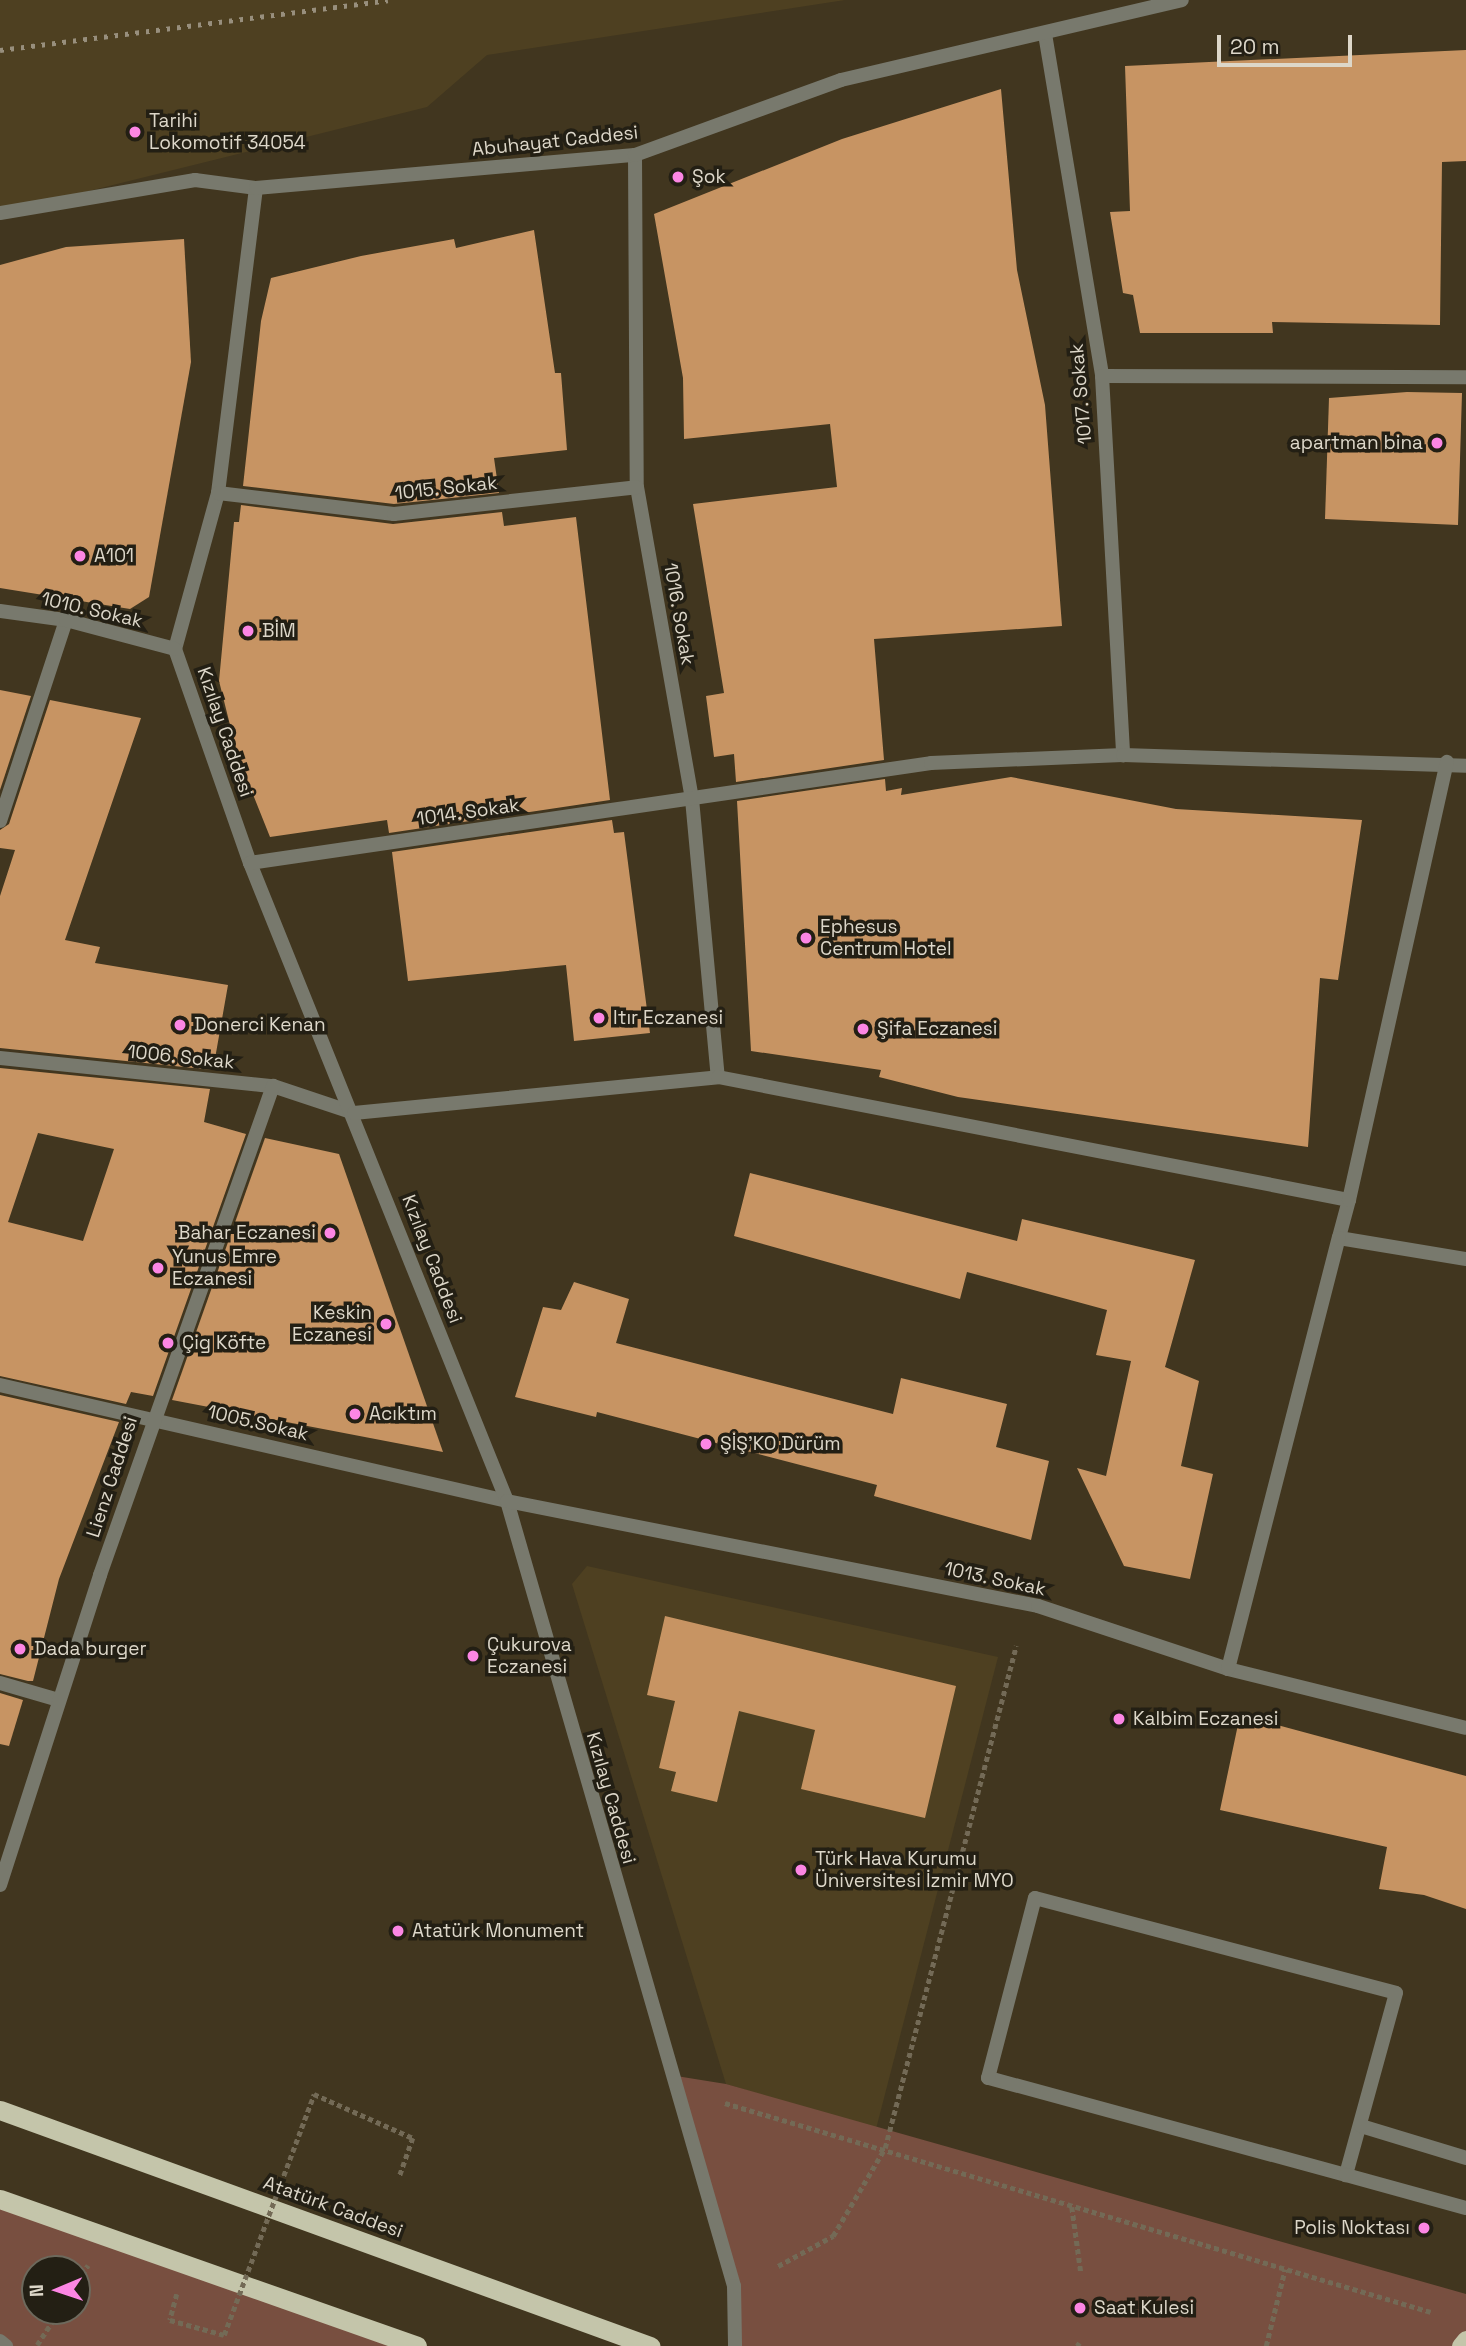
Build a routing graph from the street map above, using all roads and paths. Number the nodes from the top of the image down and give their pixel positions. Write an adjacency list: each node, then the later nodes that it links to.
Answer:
1 (1182, 0): 2 (street, Abuhayat Caddesi)
2 (1045, 34): 3 (street, Abuhayat Caddesi); 6 (street, 1017. Sokak)
3 (635, 155): 4 (street, Abuhayat Caddesi); 8 (street, 1016. Sokak)
4 (256, 188): 5 (street, Abuhayat Caddesi); 9 (street, Kızılay Caddesi)
5 (0, 213)
6 (1102, 376): 7 (street); 13 (street, 1017. Sokak)
7 (1466, 377)
8 (637, 487): 9 (street, 1015. Sokak); 16 (street, 1016. Sokak)
9 (218, 493): 12 (street, Kızılay Caddesi)
10 (0, 611): 11 (street, 1010. Sokak)
11 (66, 620): 12 (street, 1010. Sokak); 17 (street)
12 (176, 649): 18 (street, Kızılay Caddesi)
13 (1123, 755): 14 (street, 1014. Sokak); 16 (street, 1014. Sokak)
14 (1447, 762): 15 (street, 1014. Sokak); 23 (street)
15 (1466, 766)
16 (692, 799): 18 (street, 1014. Sokak); 20 (street, 1016. Sokak)
17 (0, 821)
18 (250, 863): 22 (street, Kızılay Caddesi)
19 (0, 1058): 21 (street, 1006. Sokak)
20 (718, 1077): 22 (street); 23 (street)
21 (273, 1086): 22 (street, 1006. Sokak); 27 (street, Lienz Caddesi)
22 (354, 1113): 28 (street, Kızılay Caddesi)
23 (1349, 1200): 24 (street)
24 (1339, 1238): 25 (street); 30 (street)
25 (1466, 1259)
26 (0, 1385): 27 (street, 1005.Sokak)
27 (152, 1417): 28 (street, 1005.Sokak); 32 (street, Lienz Caddesi)
28 (507, 1502): 30 (street, 1013. Sokak); 59 (street, Kızılay Caddesi)
29 (1016, 1646): 38 (path)
30 (1227, 1669): 33 (street, 1013. Sokak)
31 (0, 1683): 32 (street)
32 (59, 1700): 34 (street, Lienz Caddesi)
33 (1466, 1728)
34 (0, 1885)
35 (725, 2102): 38 (path)
36 (0, 2110): 58 (highway, Atatürk Caddesi)
37 (1361, 2126): 39 (street); 40 (street); 40 (street)
38 (885, 2148): 43 (path); 47 (path)
39 (1466, 2158)
40 (1346, 2175): 44 (street)
41 (399, 2178): 50 (path, bridge)
42 (0, 2199): 57 (highway)
43 (1072, 2207): 48 (path); 49 (path)
44 (1466, 2207)
45 (93, 2257): 46 (path)
46 (91, 2260)
47 (778, 2266)
48 (1285, 2269): 51 (path); 60 (path)
49 (1081, 2273)
50 (179, 2288)
51 (1431, 2312)
52 (50, 2325): 56 (path)
53 (1466, 2340): 61 (highway)
54 (0, 2341): 55 (street)
55 (6, 2346)
56 (37, 2346)
57 (416, 2346)
58 (650, 2346)
59 (735, 2346)
60 (1266, 2346)
61 (1461, 2346)

